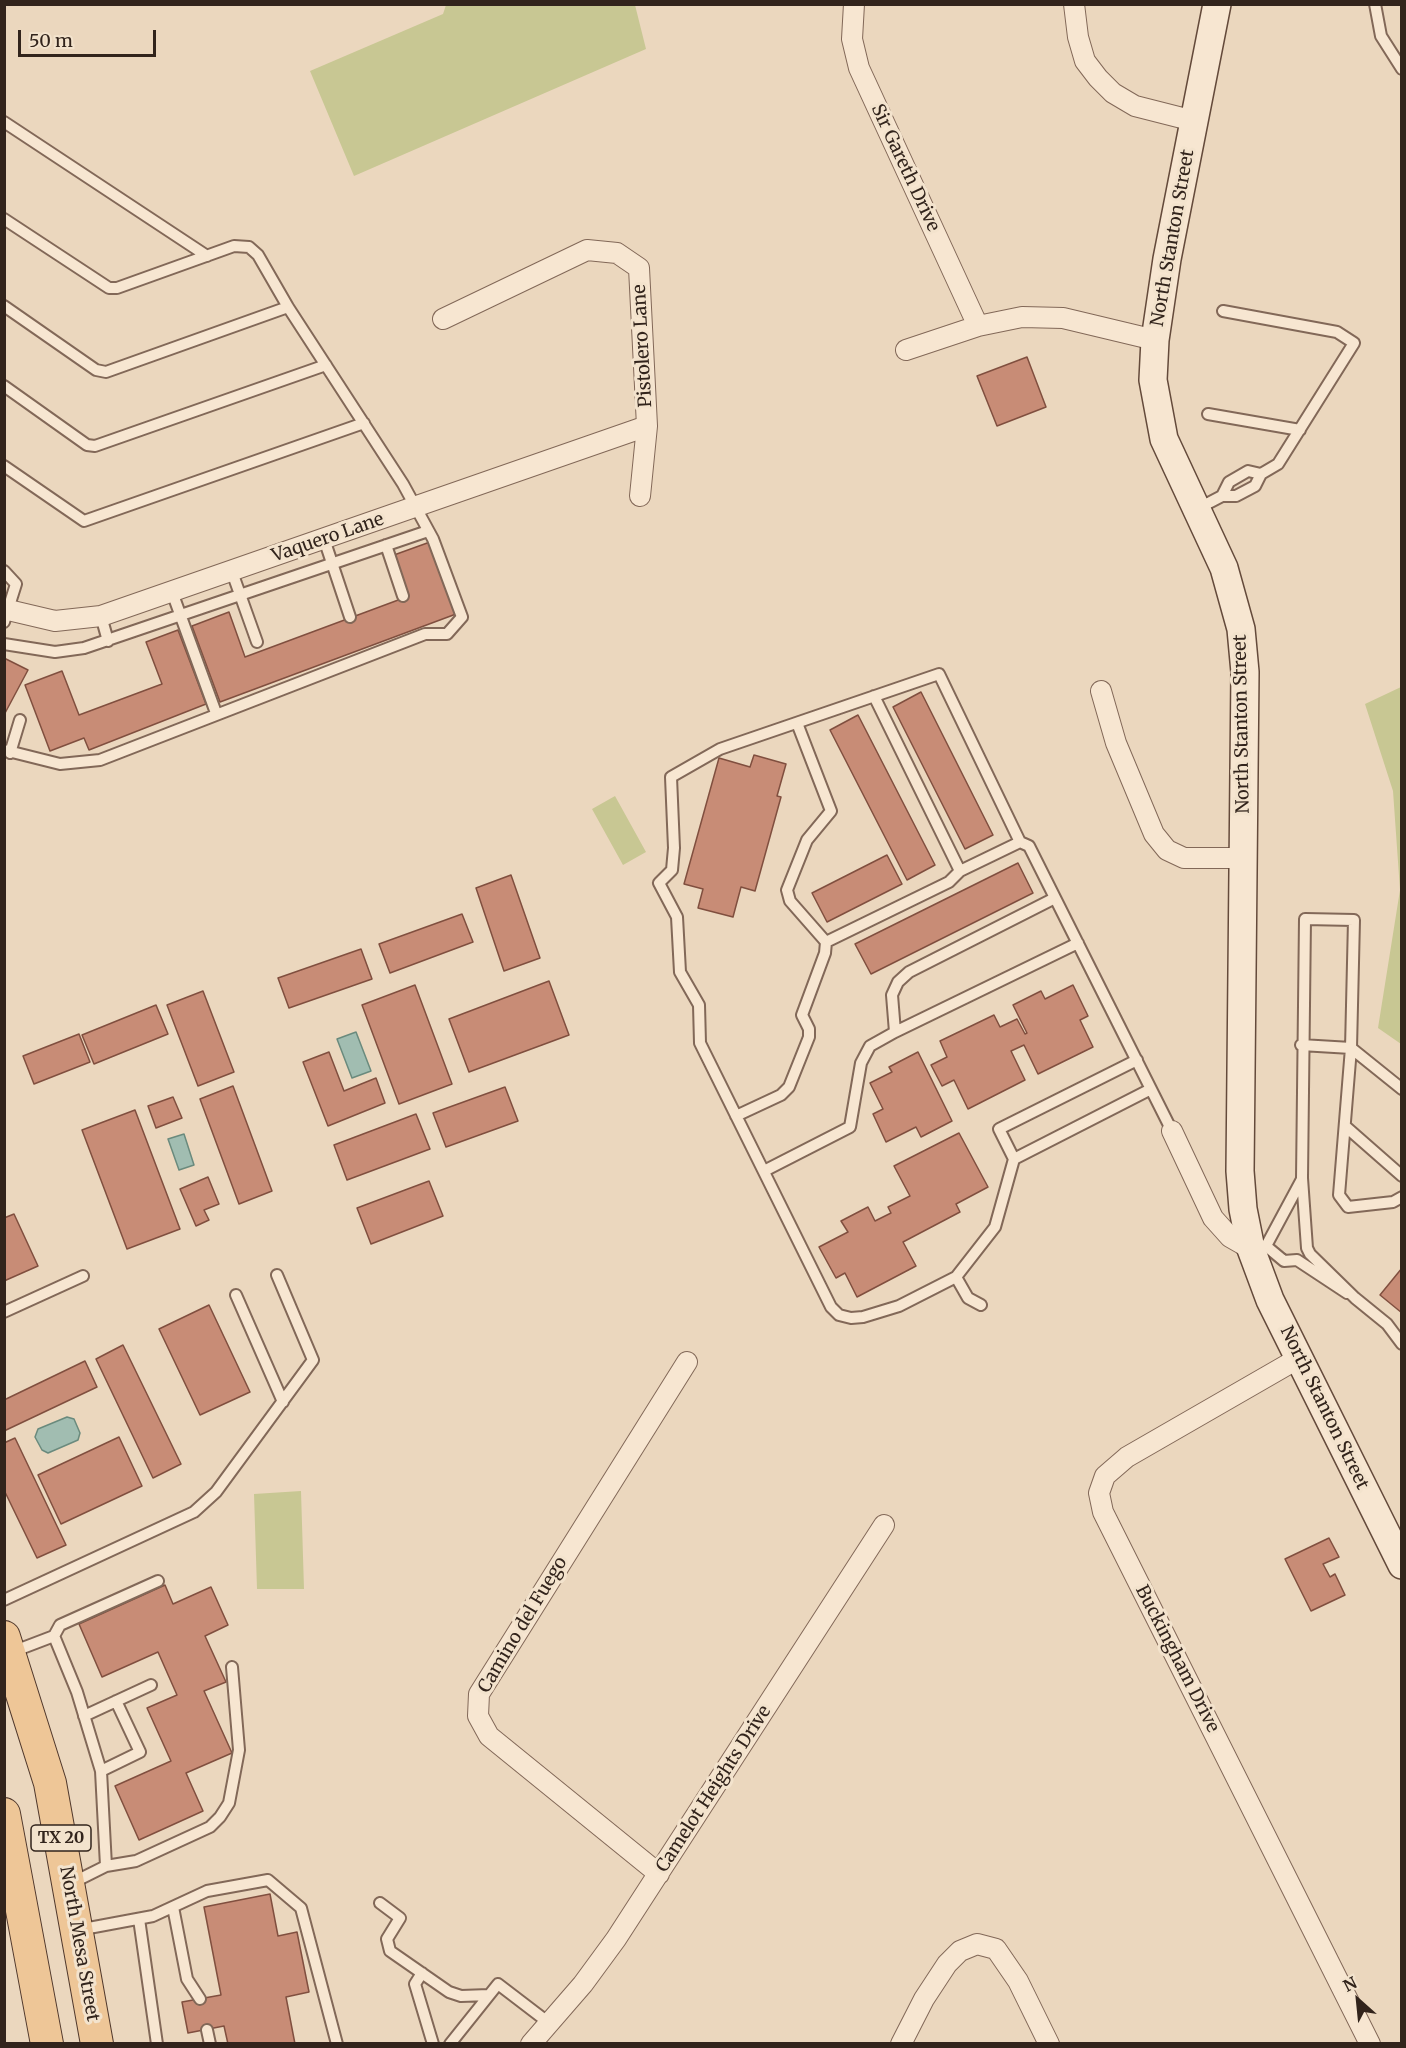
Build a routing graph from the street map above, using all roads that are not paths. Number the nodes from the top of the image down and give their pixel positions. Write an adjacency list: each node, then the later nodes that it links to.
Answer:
1 (854, 4): 14 (street, Sir Gareth Drive)
2 (1074, 4): 6 (street)
3 (1217, 4): 6 (street, North Stanton Street)
4 (1375, 4): 5 (lane)
5 (1401, 69)
6 (1194, 121): 15 (street, North Stanton Street)
7 (4, 122): 9 (lane)
8 (4, 219): 9 (lane)
9 (207, 256): 11 (lane)
10 (4, 306): 11 (lane)
11 (288, 307): 17 (lane)
12 (1223, 311): 22 (lane)
13 (443, 319): 21 (street, Pistolero Lane)
14 (978, 326): 15 (street); 16 (street)
15 (1155, 340): 28 (street, North Stanton Street)
16 (906, 350)
17 (326, 366): 18 (lane); 20 (lane)
18 (4, 386)
19 (1208, 414): 22 (lane)
20 (364, 423): 23 (lane); 27 (lane)
21 (647, 426): 25 (street, Pistolero Lane); 27 (street, Vaquero Lane)
22 (1300, 430): 24 (lane)
23 (4, 466)
24 (1261, 474): 26 (lane); 26 (lane)
25 (640, 496)
26 (1222, 496): 28 (lane)
27 (416, 507): 29 (lane); 30 (street, Vaquero Lane)
28 (1197, 509): 52 (street, North Stanton Street)
29 (428, 531): 31 (lane); 47 (lane)
30 (324, 539): 32 (lane); 34 (street, Vaquero Lane)
31 (386, 545): 32 (lane); 37 (lane)
32 (332, 563): 36 (lane); 41 (lane)
33 (4, 571): 38 (lane)
34 (232, 572): 35 (street, Vaquero Lane); 36 (lane)
35 (172, 592): 39 (street, Vaquero Lane); 40 (lane)
36 (240, 595): 40 (lane); 43 (lane)
37 (403, 596)
38 (6, 614): 39 (street, Vaquero Lane)
39 (101, 616): 42 (lane)
40 (181, 616): 42 (lane); 47 (lane)
41 (350, 617)
42 (108, 641): 44 (lane)
43 (257, 642)
44 (4, 644)
45 (1101, 691): 52 (street)
46 (874, 696): 49 (lane); 51 (lane); 53 (lane)
47 (216, 713): 50 (lane)
48 (20, 720): 50 (lane)
49 (797, 723): 55 (lane); 63 (lane)
50 (8, 752)
51 (1020, 842): 53 (lane); 54 (lane)
52 (1243, 858): 71 (street, North Stanton Street)
53 (960, 871): 55 (lane)
54 (1055, 898): 56 (lane); 57 (lane)
55 (826, 942): 63 (lane)
56 (1078, 943): 57 (lane); 60 (lane)
57 (895, 1032): 67 (lane)
58 (1301, 1045): 59 (lane); 59 (lane); 69 (lane)
59 (1351, 1048): 62 (lane); 64 (lane)
60 (1137, 1060): 61 (lane); 66 (lane)
61 (1151, 1089): 65 (lane); 66 (lane)
62 (1401, 1089)
63 (736, 1116): 67 (lane)
64 (1345, 1126): 68 (lane); 70 (lane)
65 (1172, 1131): 71 (street)
66 (1014, 1159): 74 (lane)
67 (764, 1171): 74 (lane)
68 (1401, 1176)
69 (1302, 1178): 71 (lane); 76 (lane)
70 (1401, 1197)
71 (1258, 1248): 76 (lane); 80 (street, North Stanton Street)
72 (277, 1275): 82 (lane)
73 (83, 1276): 78 (lane)
74 (956, 1277): 77 (lane)
75 (236, 1295): 82 (lane)
76 (1355, 1298): 79 (lane)
77 (981, 1305)
78 (4, 1312)
79 (1401, 1344)
80 (1299, 1358): 84 (street, North Stanton Street); 118 (street, Buckingham Drive)
81 (687, 1362): 96 (street, Camino del Fuego)
82 (283, 1402): 86 (lane)
83 (885, 1525): 96 (street, Camelot Heights Drive)
84 (1401, 1565)
85 (158, 1581): 87 (lane)
86 (4, 1600)
87 (54, 1636): 88 (lane); 92 (lane)
88 (7, 1645): 97 (main road, North Mesa Street / TX 20)
89 (232, 1667): 95 (lane)
90 (151, 1685): 91 (lane)
91 (116, 1701): 92 (lane); 93 (lane)
92 (84, 1716): 93 (lane)
93 (101, 1771): 95 (lane)
94 (4, 1814): 98 (main road, TX 20)
95 (106, 1866): 97 (lane)
96 (659, 1874): 106 (street, Camelot Heights Drive)
97 (70, 1884): 98 (main road); 102 (main road, North Mesa Street / TX 20)
98 (12, 1890): 108 (main road, TX 20)
99 (380, 1904): 103 (lane)
100 (173, 1907): 101 (lane); 105 (lane); 112 (lane)
101 (139, 1919): 102 (lane); 110 (lane)
102 (78, 1930): 109 (main road, North Mesa Street / TX 20)
103 (422, 1973): 104 (lane); 113 (lane)
104 (489, 1995): 106 (lane); 114 (lane)
105 (200, 1999)
106 (549, 2023): 115 (street, Camelot Heights Drive)
107 (207, 2030): 111 (lane)
108 (47, 2043)
109 (97, 2043)
110 (157, 2043)
111 (210, 2043)
112 (337, 2043)
113 (433, 2043)
114 (450, 2043)
115 (531, 2043)
116 (902, 2043): 117 (street)
117 (1049, 2043)
118 (1370, 2043)

